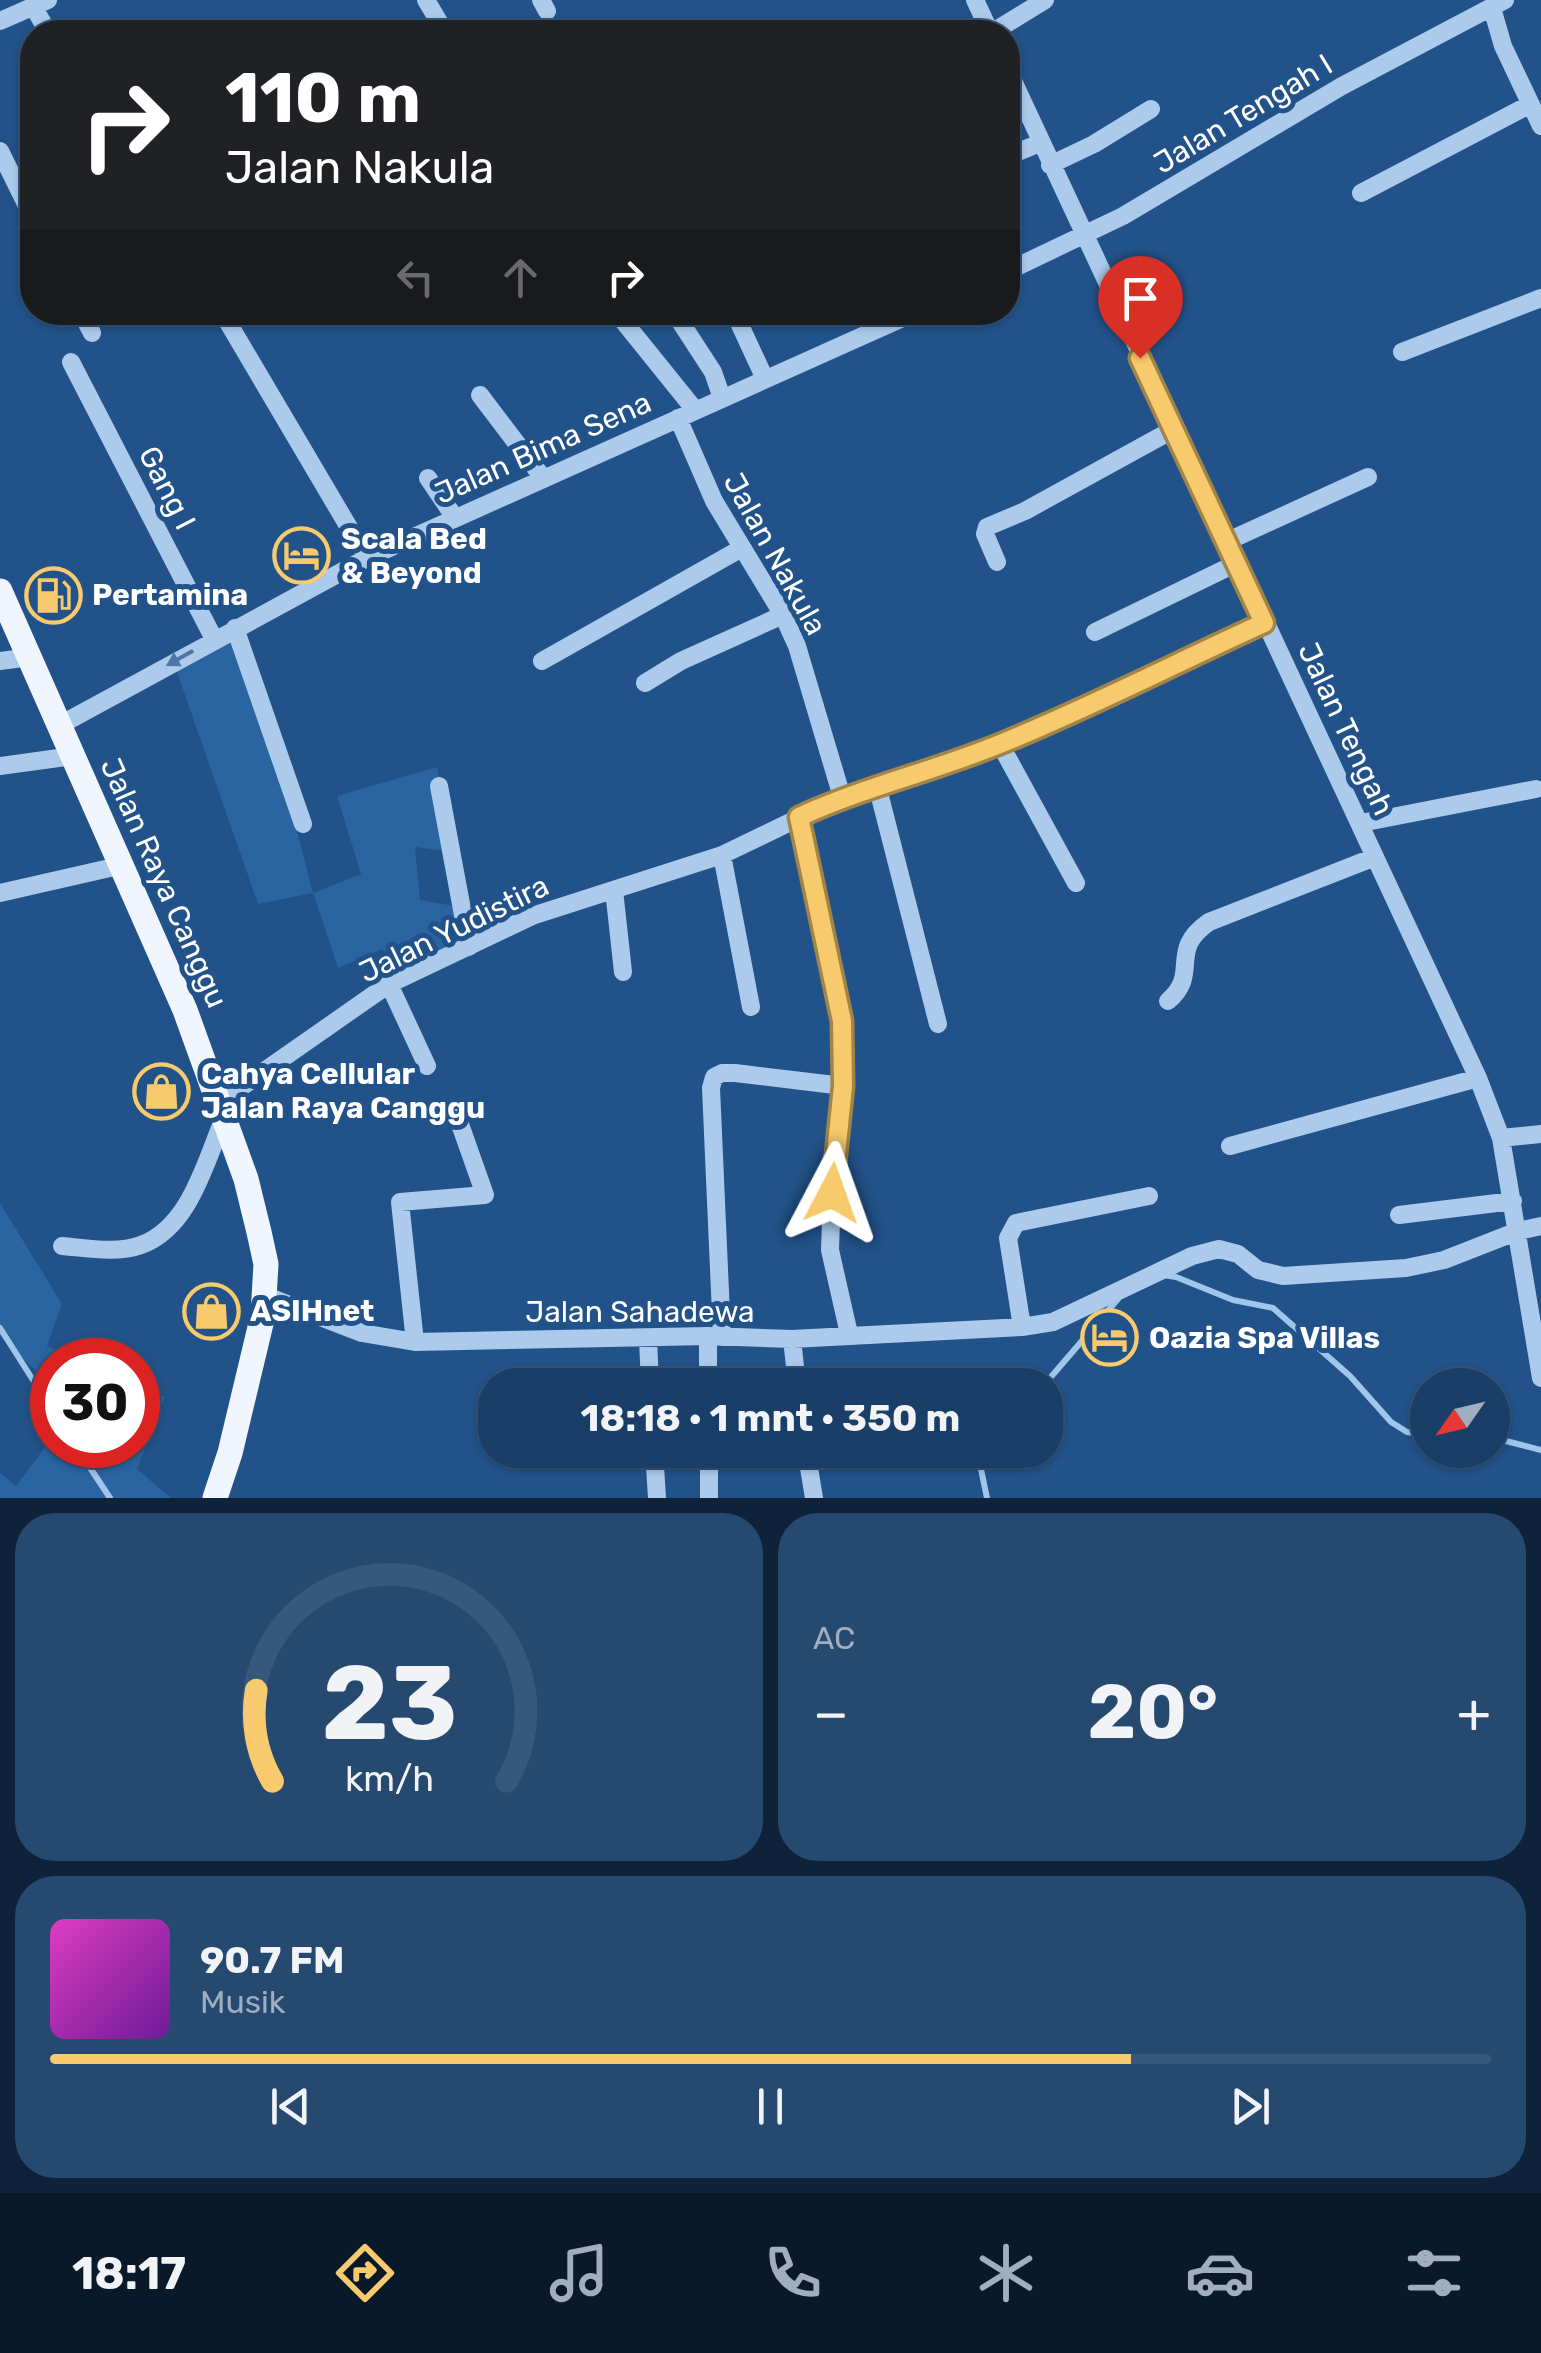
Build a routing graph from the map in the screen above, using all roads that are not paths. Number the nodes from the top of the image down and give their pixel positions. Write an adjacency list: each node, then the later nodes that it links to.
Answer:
1 (1045, 0): 4 (street)
2 (41, 3): 5 (street)
3 (1498, 4): 7 (street); 16 (street, Jalan Tengah I)
4 (1012, 20)
5 (0, 22)
6 (1020, 97): 10 (street, Jalan Tengah)
7 (1529, 105): 9 (street); 15 (street)
8 (1151, 109): 13 (street)
9 (1541, 126)
10 (1040, 143): 12 (street); 13 (street, Jalan Tengah)
11 (0, 151): 14 (street)
12 (1020, 151)
13 (1050, 164): 16 (street, Jalan Tengah)
14 (20, 192)
15 (1361, 193)
16 (1084, 236): 17 (street, Jalan Tengah I); 32 (street, Jalan Tengah)
17 (1020, 265)
18 (1541, 298): 26 (street)
19 (88, 325): 25 (street)
20 (230, 325): 39 (street)
21 (625, 325): 31 (street, Jalan Nakula)
22 (683, 325): 30 (street)
23 (740, 325): 28 (street)
24 (886, 325): 28 (street)
25 (92, 333)
26 (1402, 352)
27 (71, 362): 47 (street, Gang I)
28 (765, 378): 30 (street)
29 (480, 394): 35 (street)
30 (722, 398): 31 (street)
31 (686, 414): 35 (street, Jalan Bima Sena); 38 (street, Jalan Nakula)
32 (1174, 428): 37 (street, Jalan Tengah); 40 (street)
33 (1368, 476): 37 (street)
34 (428, 478): 36 (street)
35 (543, 478): 36 (street, Jalan Bima Sena)
36 (456, 518): 39 (street, Jalan Bima Sena)
37 (1228, 541): 41 (street, Jalan Tengah)
38 (742, 548): 43 (street, Jalan Nakula); 49 (street)
39 (368, 558): 45 (street, Jalan Bima Sena)
40 (996, 562)
41 (1237, 562): 44 (street, Jalan Tengah); 46 (street)
42 (0, 591): 48 (main road, Jalan Raya Canggu)
43 (783, 615): 51 (street); 59 (street, Jalan Nakula)
44 (1264, 623): 53 (street); 61 (street, Jalan Tengah)
45 (236, 628): 47 (street, Jalan Bima Sena); 62 (street)
46 (1095, 632)
47 (214, 639): 52 (street, Jalan Bima Sena, one-way to 52)
48 (30, 656): 50 (street); 52 (main road, Jalan Raya Canggu)
49 (542, 660)
50 (0, 662)
51 (645, 683)
52 (60, 725): 54 (main road, Jalan Raya Canggu)
53 (1000, 744): 57 (street); 66 (street)
54 (73, 756): 55 (street); 65 (main road, Jalan Raya Canggu)
55 (0, 766)
56 (438, 786): 69 (street)
57 (878, 789): 59 (street); 74 (street)
58 (1536, 789): 61 (street)
59 (842, 798): 60 (street, Jalan Yudistira)
60 (799, 817): 63 (street, Jalan Yudistira); 77 (street)
61 (1361, 823): 64 (street, Jalan Tengah)
62 (302, 824)
63 (722, 855): 67 (street, Jalan Yudistira); 73 (street)
64 (1375, 857): 72 (street); 76 (street, Jalan Tengah)
65 (123, 865): 68 (street); 78 (main road, Jalan Raya Canggu)
66 (1076, 883)
67 (614, 890): 69 (street, Jalan Yudistira); 70 (street)
68 (0, 893)
69 (469, 947): 71 (street, Jalan Yudistira)
70 (623, 972)
71 (389, 984): 75 (street); 78 (street, Jalan Yudistira)
72 (1168, 1001)
73 (751, 1007)
74 (938, 1024)
75 (427, 1066)
76 (1478, 1078): 81 (street, Jalan Tengah); 82 (street)
77 (843, 1086): 91 (street); 92 (street)
78 (222, 1109): 88 (street); 89 (main road, Jalan Raya Canggu)
79 (456, 1112): 95 (street)
80 (1541, 1134): 81 (street)
81 (1501, 1138): 84 (street, Jalan Tengah)
82 (1230, 1146)
83 (1149, 1196): 90 (street)
84 (1513, 1201): 85 (street); 87 (street, Jalan Tengah)
85 (1399, 1215)
86 (1541, 1226): 87 (street)
87 (1518, 1231): 90 (street, Jalan Sahadewa); 99 (street, Jalan Tengah)
88 (62, 1246)
89 (266, 1296): 95 (street, Jalan Sahadewa); 103 (main road, Jalan Raya Canggu)
90 (1022, 1327): 91 (street, Jalan Sahadewa)
91 (848, 1334): 93 (street, Jalan Sahadewa)
92 (715, 1337): 93 (street, Jalan Sahadewa); 94 (street, Jalan Sahadewa); 97 (street)
93 (792, 1339): 98 (street)
94 (648, 1340): 95 (street, Jalan Sahadewa); 96 (street)
95 (415, 1342)
96 (649, 1368)
97 (710, 1368)
98 (796, 1368)
99 (1541, 1378)
100 (655, 1468): 104 (street)
101 (709, 1468): 105 (street)
102 (809, 1468): 106 (street)
103 (215, 1498)
104 (657, 1498)
105 (709, 1498)
106 (814, 1498)

